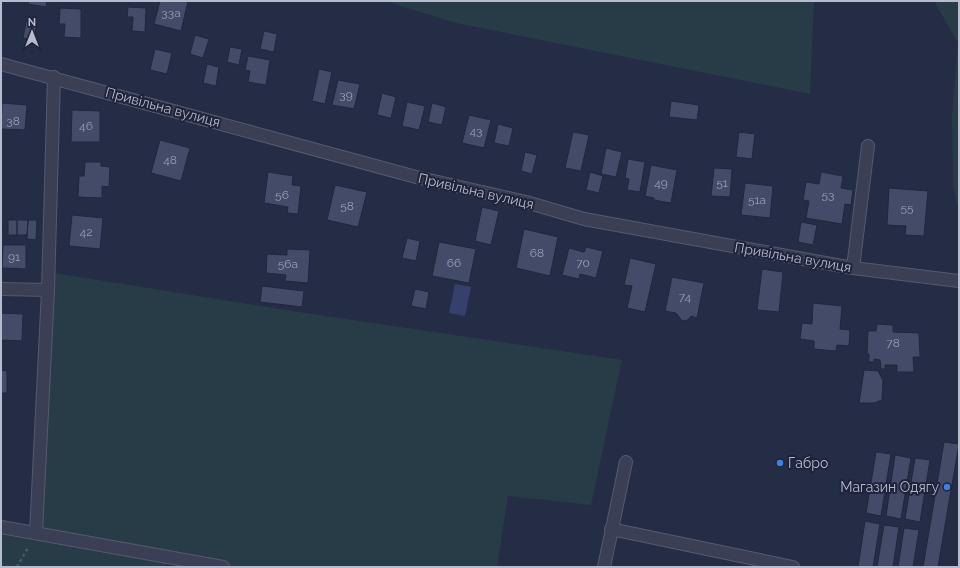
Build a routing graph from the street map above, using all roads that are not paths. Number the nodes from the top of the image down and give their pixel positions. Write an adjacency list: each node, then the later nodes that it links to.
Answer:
1 (1, 64): 2 (street, Привільна вулиця)
2 (54, 77): 4 (street, Привільна вулиця); 7 (street)
3 (868, 146): 4 (street)
4 (853, 268): 5 (street, Привільна вулиця)
5 (959, 281)
6 (1, 289): 7 (street)
7 (48, 290): 11 (street)
8 (626, 462): 10 (street)
9 (1, 527): 11 (street)
10 (611, 529): 14 (street); 15 (street)
11 (36, 533): 12 (street)
12 (167, 562): 13 (street)
13 (223, 567)
14 (604, 567)
15 (793, 567)

